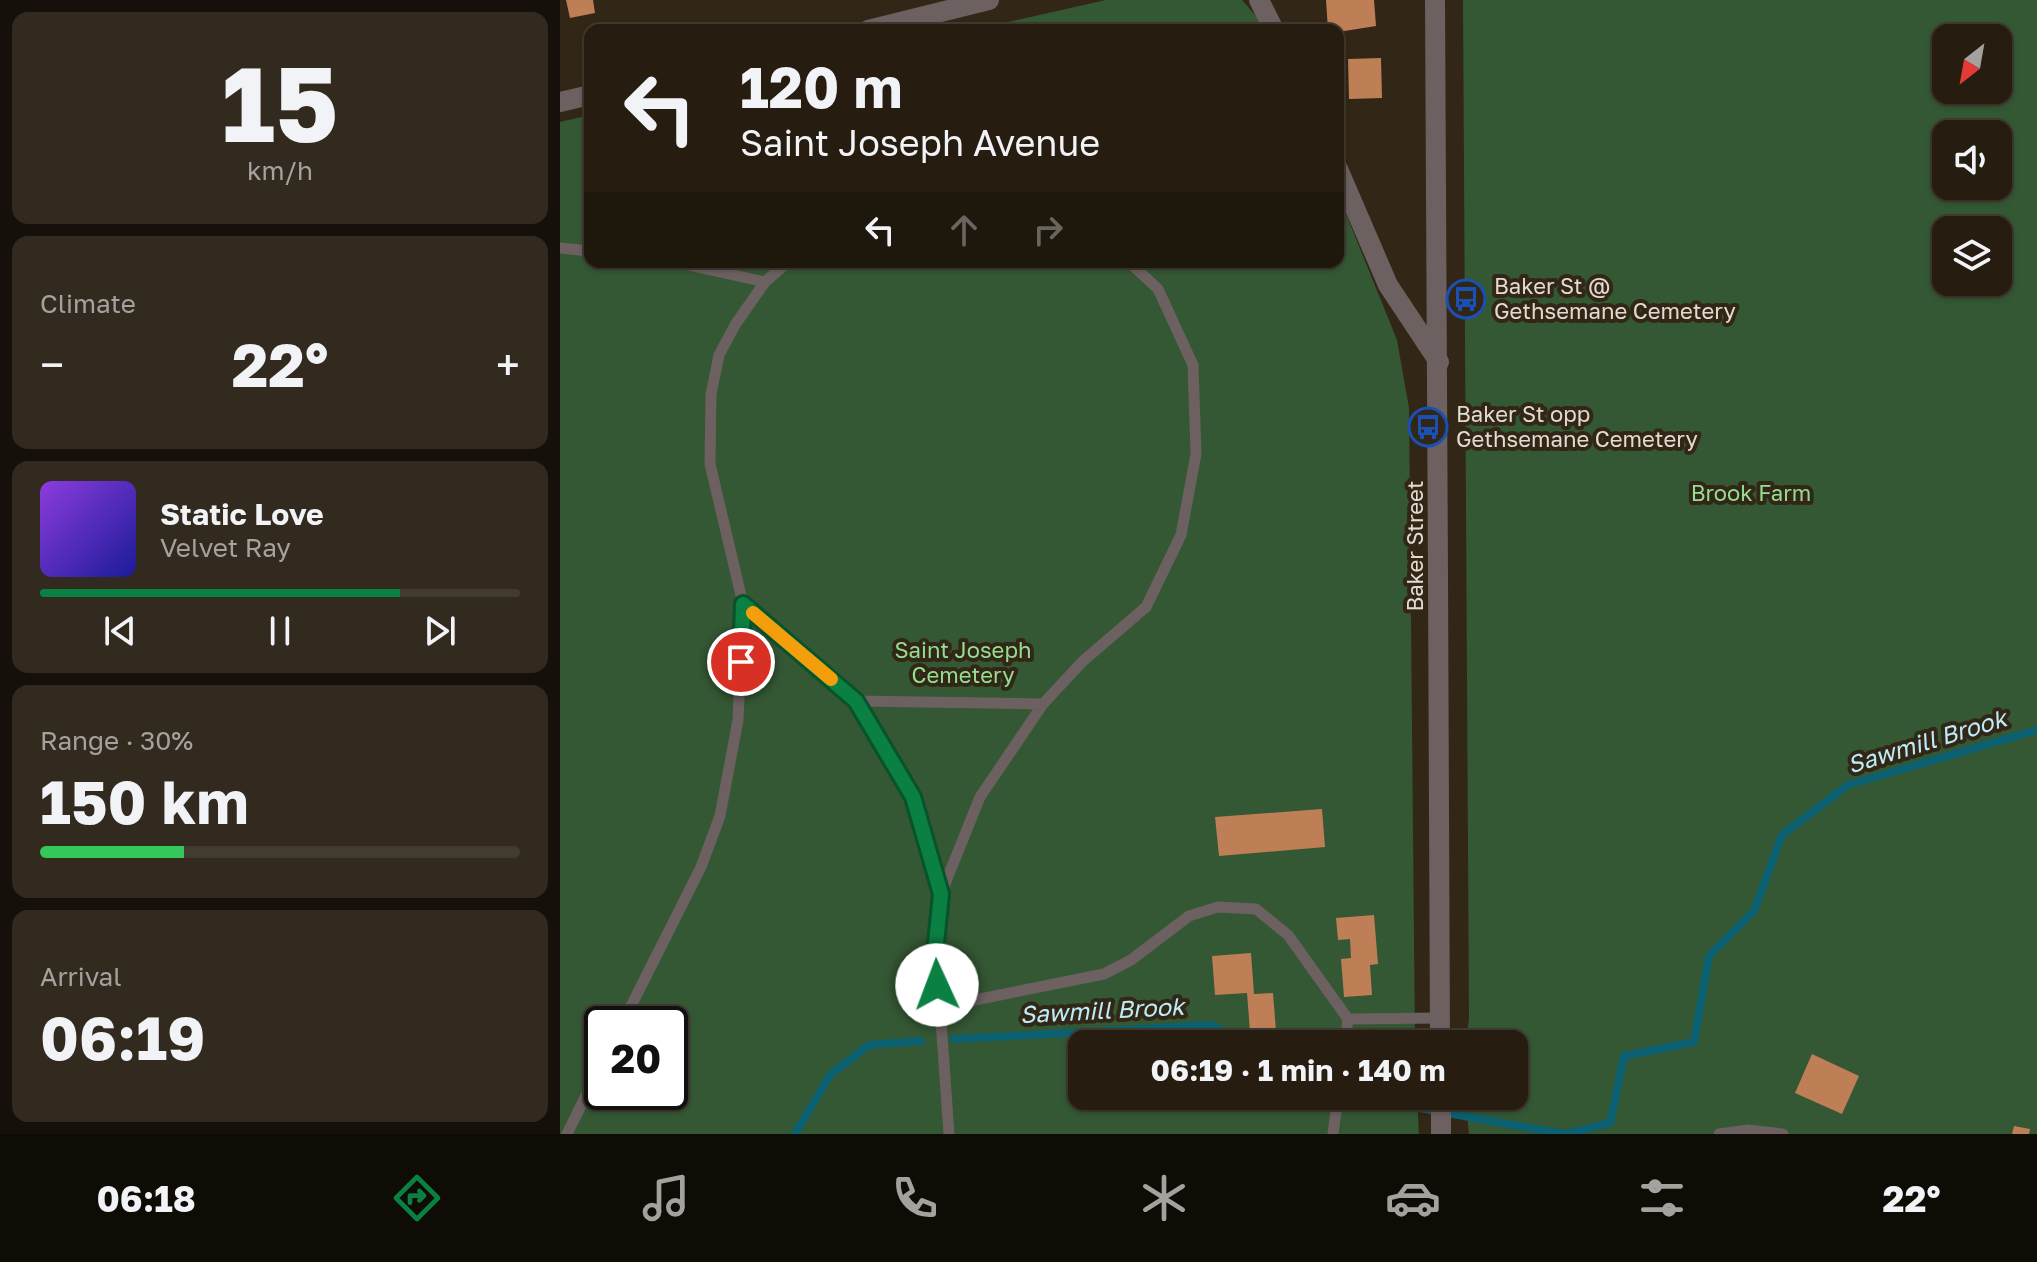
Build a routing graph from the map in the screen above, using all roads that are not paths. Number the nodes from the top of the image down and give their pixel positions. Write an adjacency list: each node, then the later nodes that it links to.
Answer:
1 (989, 0): 4 (street)
2 (1259, 0): 5 (street)
3 (1435, 0): 15 (street, Baker Street)
4 (892, 24)
5 (1271, 24)
6 (584, 96): 7 (street)
7 (560, 102)
8 (1344, 183): 15 (street)
9 (560, 248): 10 (lane)
10 (584, 250)
11 (702, 268): 14 (lane)
12 (781, 268): 14 (lane)
13 (1135, 268): 18 (lane)
14 (765, 282): 16 (lane)
15 (1439, 362): 22 (street, Baker Street)
16 (743, 604): 17 (lane); 20 (lane)
17 (856, 701): 18 (lane); 19 (lane)
18 (1043, 704): 19 (lane)
19 (941, 894): 21 (lane)
20 (631, 1006)
21 (940, 1007): 23 (lane); 30 (lane)
22 (1440, 1018): 23 (lane); 25 (street, Baker Street)
23 (1348, 1019): 24 (lane)
24 (1347, 1030)
25 (1440, 1030)
26 (584, 1100): 29 (lane)
27 (1337, 1110): 31 (lane)
28 (1441, 1110): 32 (street)
29 (567, 1134)
30 (949, 1134)
31 (1333, 1134)
32 (1441, 1134)
33 (1719, 1134): 34 (lane)
34 (1783, 1134)

